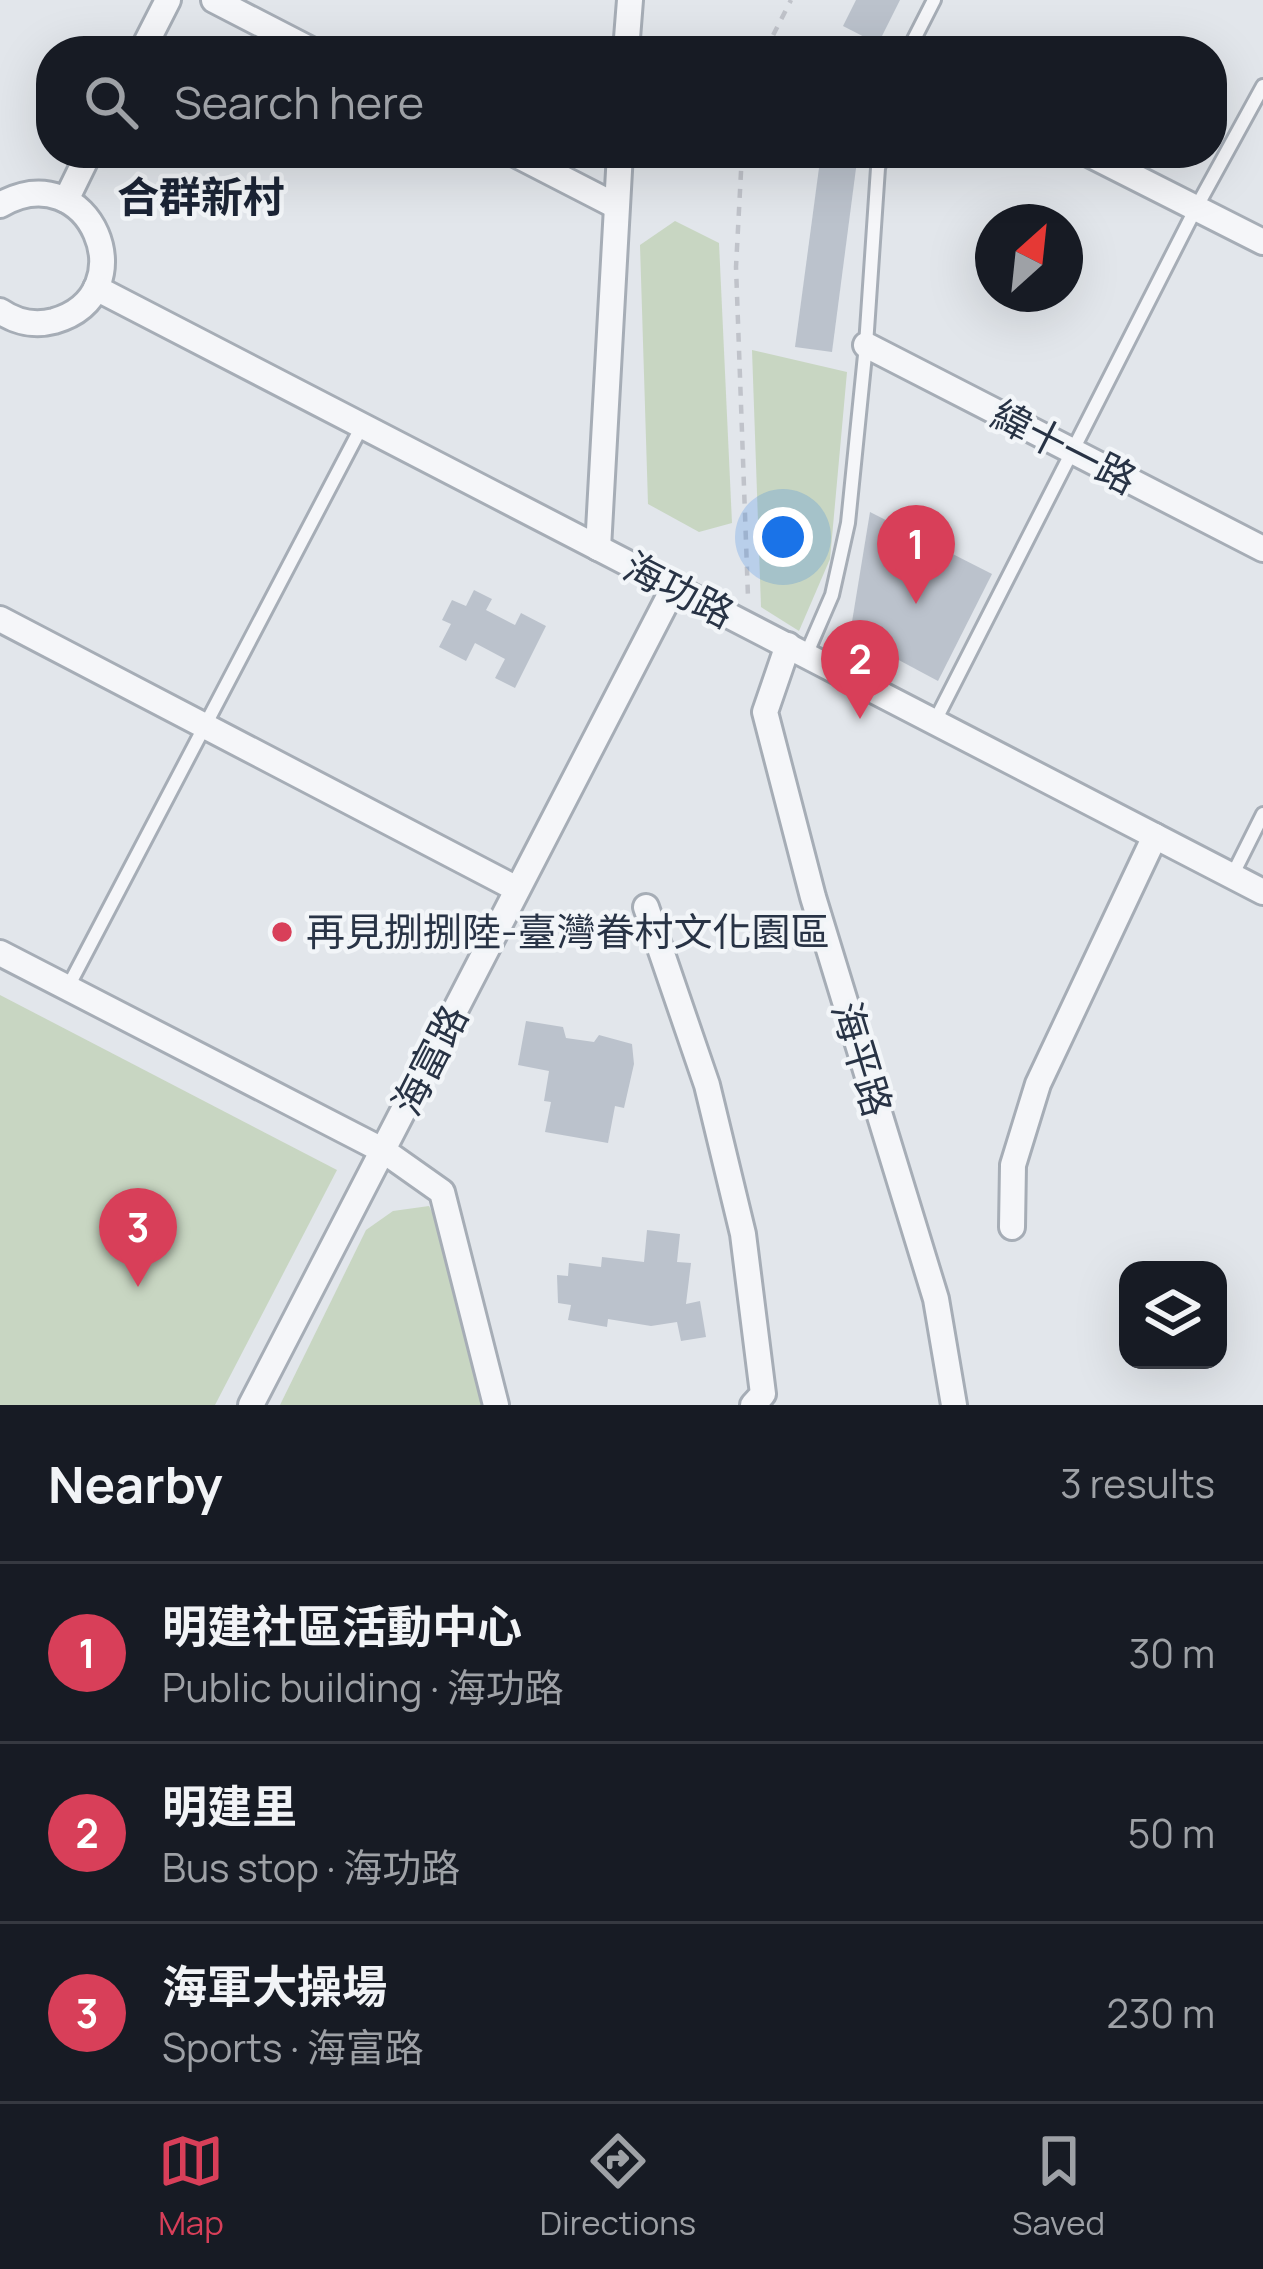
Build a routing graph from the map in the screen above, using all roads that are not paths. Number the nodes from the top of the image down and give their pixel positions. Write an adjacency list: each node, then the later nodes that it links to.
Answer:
1 (168, 0): 5 (street)
2 (214, 0): 6 (street)
3 (629, 0): 7 (street)
4 (934, 0): 8 (lane)
5 (150, 36)
6 (285, 36)
7 (627, 36)
8 (916, 36)
9 (1263, 86): 10 (lane)
10 (1227, 152)
11 (82, 168): 17 (street)
12 (542, 168): 19 (street)
13 (619, 168): 19 (street)
14 (878, 168): 24 (lane)
15 (1117, 168): 20 (street)
16 (1218, 168): 20 (lane)
17 (66, 200): 18 (street); 22 (street)
18 (0, 205)
19 (616, 206): 27 (street)
20 (1196, 208): 21 (street); 26 (lane)
21 (1263, 242)
22 (96, 288): 23 (street); 25 (street, 海功路)
23 (2, 318)
24 (866, 345): 26 (street, 緯十一路); 31 (lane)
25 (362, 425): 27 (street, 海功路); 33 (lane)
26 (1073, 452): 28 (street, 緯十一路); 32 (lane)
27 (598, 548): 29 (street, 海功路)
28 (1263, 549)
29 (674, 587): 31 (street, 海功路); 37 (street, 海富路)
30 (0, 619): 33 (street)
31 (797, 650): 32 (street, 海功路); 47 (street, 海平路)
32 (935, 721): 35 (street, 海功路)
33 (204, 725): 37 (street); 41 (lane)
34 (1263, 814): 36 (lane)
35 (1156, 836): 36 (street, 海功路); 43 (street)
36 (1232, 876): 38 (street, 海功路)
37 (517, 889): 42 (street, 海富路)
38 (1263, 892)
39 (646, 908): 46 (street)
40 (0, 953): 41 (street)
41 (68, 988): 42 (street)
42 (384, 1150): 44 (street, 海富路); 45 (street)
43 (1012, 1227)
44 (251, 1405)
45 (496, 1405)
46 (753, 1405)
47 (954, 1405)

